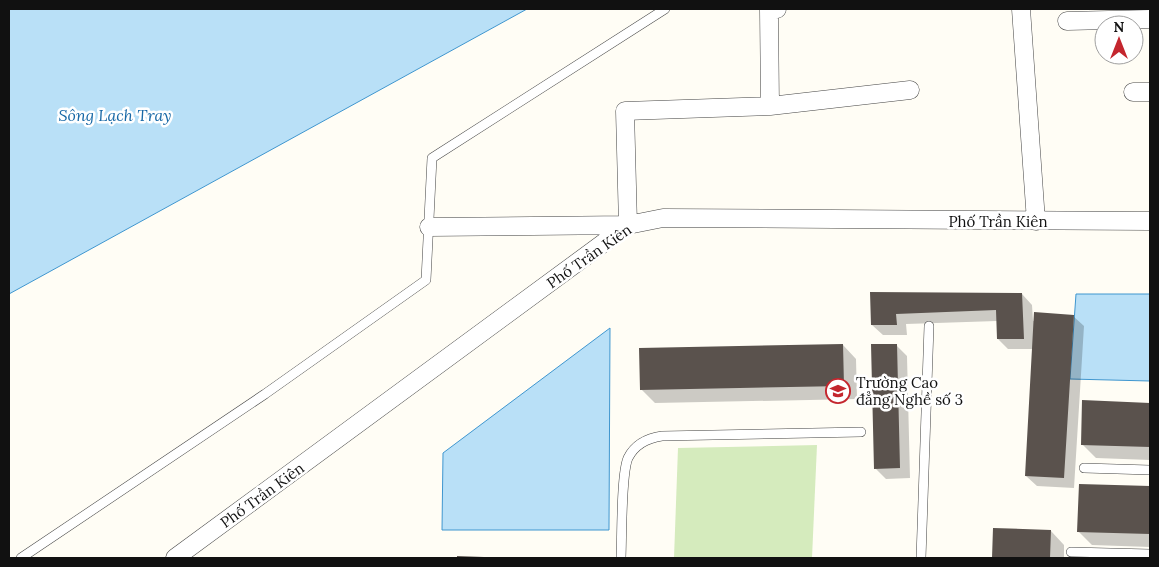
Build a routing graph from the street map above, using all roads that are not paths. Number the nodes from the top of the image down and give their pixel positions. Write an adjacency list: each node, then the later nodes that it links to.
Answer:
1 (665, 9): 11 (lane)
2 (777, 9): 7 (street)
3 (1021, 9): 8 (street)
4 (1150, 19): 5 (street)
5 (1067, 21)
6 (910, 90): 7 (street)
7 (770, 106): 10 (street)
8 (1036, 221): 9 (street, Phố Trần Kiên); 10 (street, Phố Trần Kiên)
9 (1150, 221)
10 (628, 225): 11 (street); 19 (street, Phố Trần Kiên)
11 (428, 227): 18 (lane)
12 (928, 326): 21 (lane)
13 (861, 432): 20 (lane)
14 (1084, 468): 15 (lane)
15 (1150, 470)
16 (1071, 552): 17 (lane)
17 (1150, 554)
18 (21, 558)
19 (175, 558)
20 (621, 558)
21 (921, 558)

